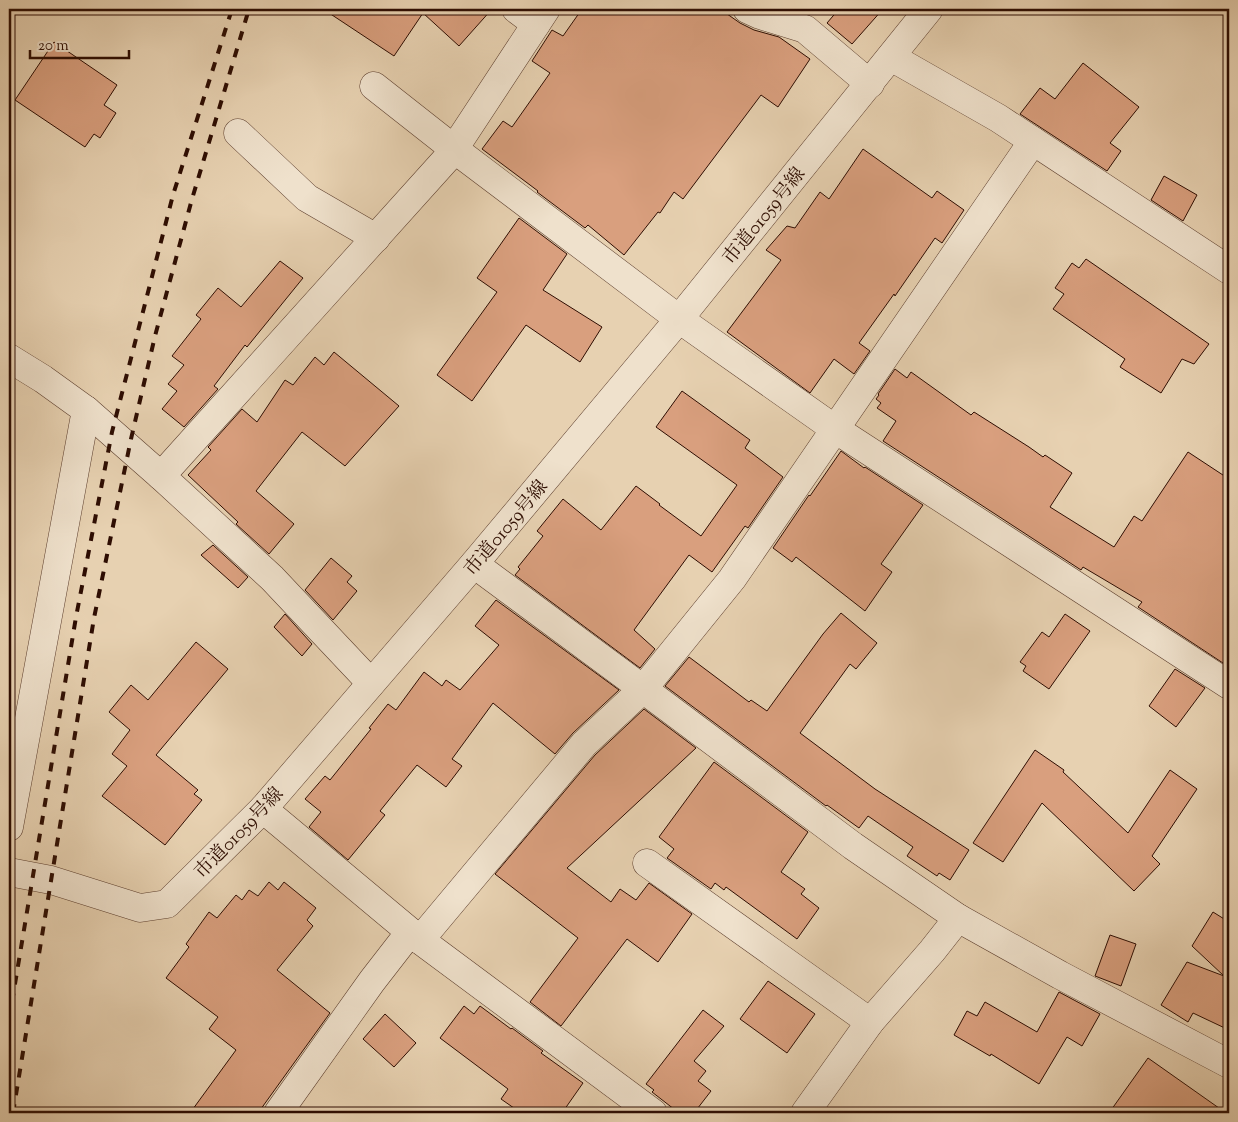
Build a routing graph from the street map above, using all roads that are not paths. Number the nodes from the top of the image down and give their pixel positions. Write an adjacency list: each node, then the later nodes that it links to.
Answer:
1 (747, 9): 5 (street)
2 (929, 9): 4 (street, 市道01059号線)
3 (533, 14): 9 (street)
4 (891, 57): 5 (street, 市道01059号線); 8 (street)
5 (870, 84): 12 (street, 市道01059号線)
6 (374, 86): 9 (street)
7 (238, 133): 10 (street)
8 (1033, 141): 11 (street); 15 (street)
9 (454, 149): 10 (street); 12 (street)
10 (376, 238): 16 (street)
11 (1229, 270)
12 (679, 319): 15 (street); 17 (street, 市道01059号線)
13 (9, 358): 14 (street)
14 (86, 410): 16 (street); 22 (street)
15 (835, 429): 19 (street); 20 (street)
16 (161, 476): 18 (street)
17 (474, 564): 18 (street, 市道01059号線); 20 (street)
18 (371, 683): 21 (street, 市道01059号線)
19 (1229, 685)
20 (643, 688): 25 (street); 26 (street)
21 (263, 810): 24 (street, 市道01059号線); 26 (street)
22 (9, 827)
23 (646, 863): 27 (street)
24 (9, 872)
25 (958, 918): 27 (street); 28 (street)
26 (415, 936): 29 (street); 30 (street)
27 (870, 1022): 31 (street)
28 (1229, 1064)
29 (278, 1113)
30 (653, 1113)
31 (805, 1113)

